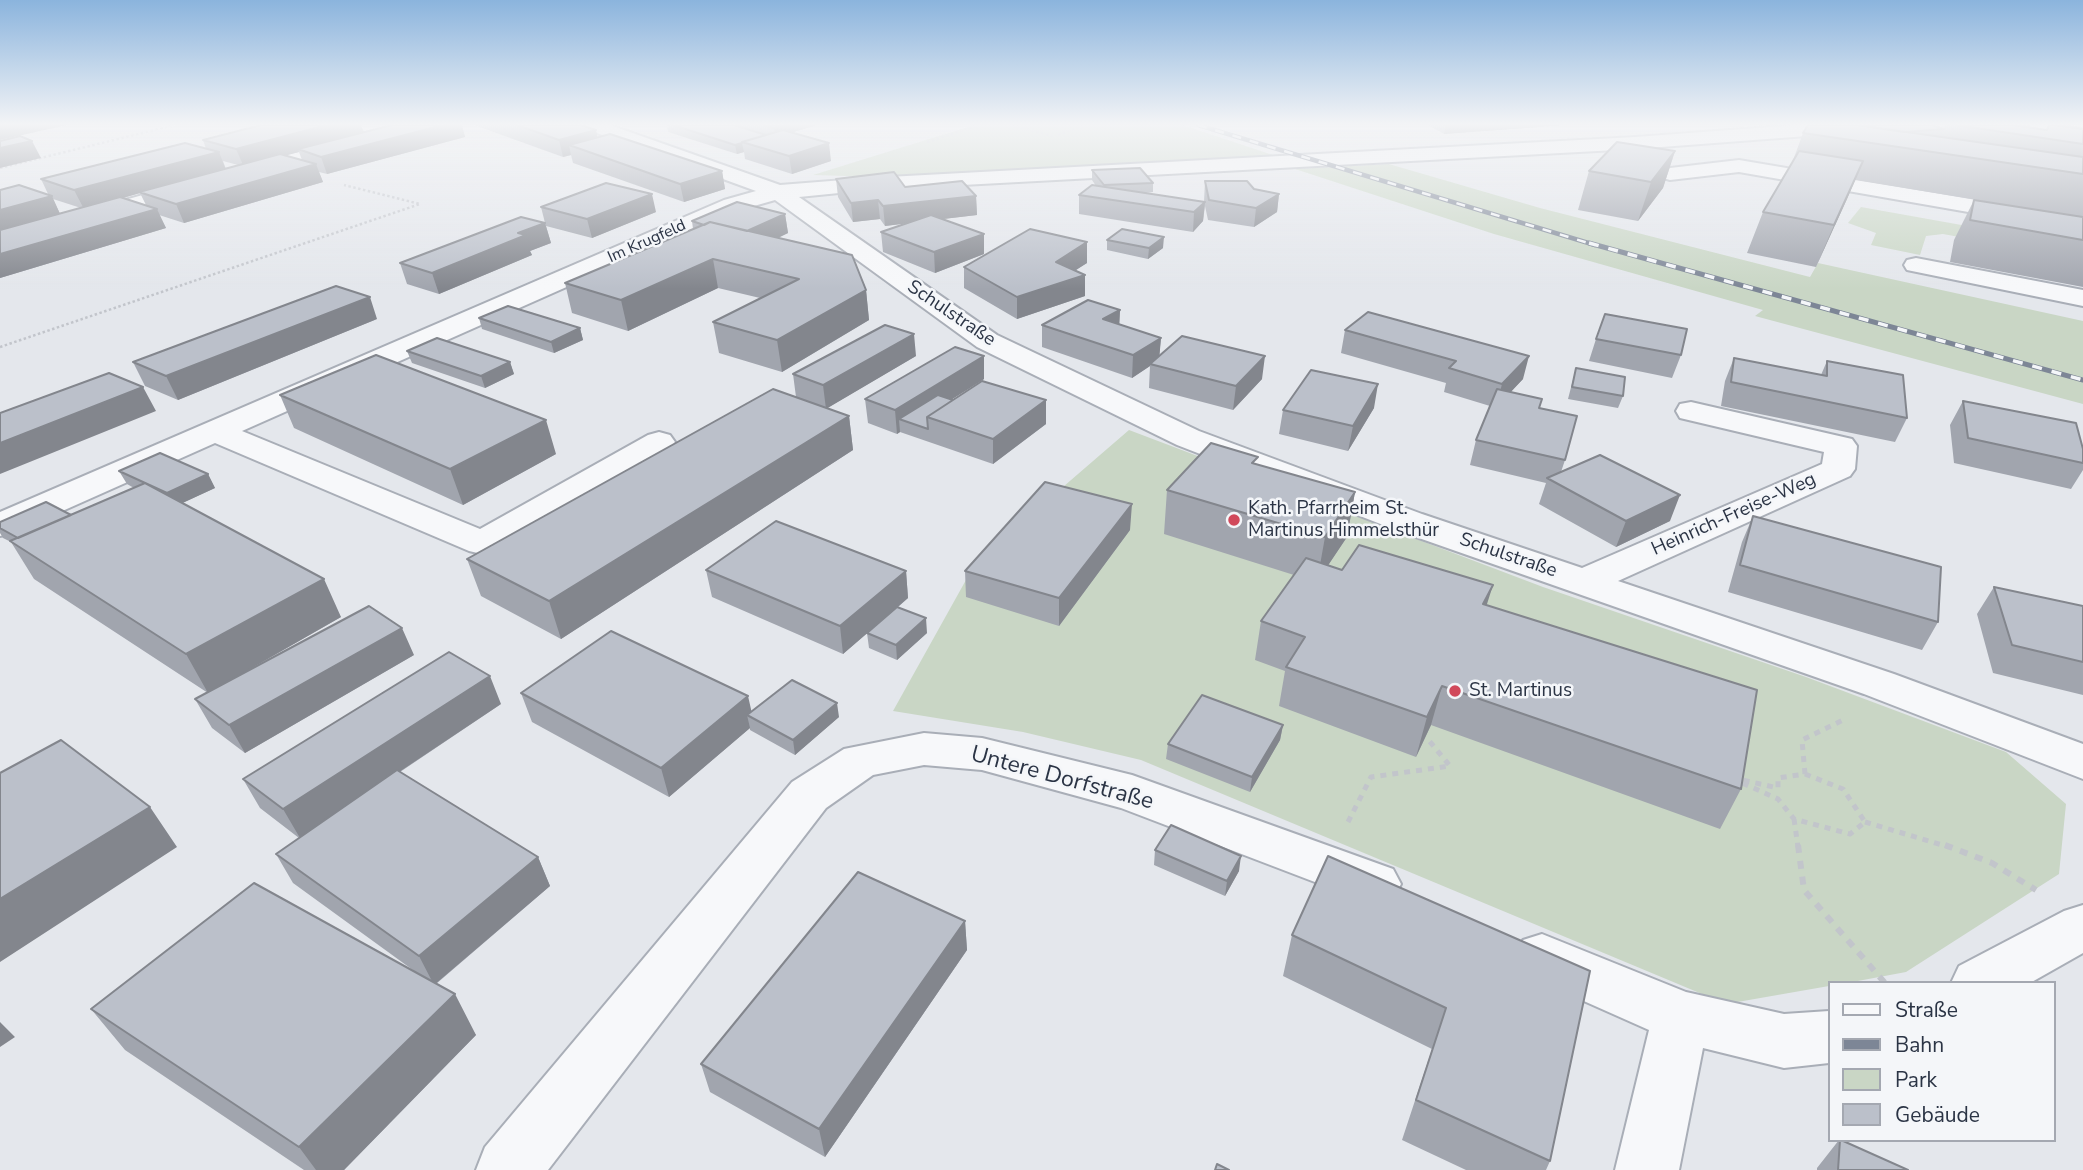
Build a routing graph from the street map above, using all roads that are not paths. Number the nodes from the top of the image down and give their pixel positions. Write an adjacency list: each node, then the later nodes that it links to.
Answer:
1 (220, 180): 7 (street)
2 (744, 180): 5 (street)
3 (951, 180): 5 (street, Im Krugfeld)
4 (1818, 180): 6 (street)
5 (778, 192): 10 (street, Schulstraße); 13 (street, Im Krugfeld)
6 (2083, 225)
7 (0, 242)
8 (1916, 265): 9 (street)
9 (2083, 298)
10 (987, 341): 11 (street); 16 (street, Schulstraße)
11 (956, 357)
12 (1691, 411): 16 (street, Heinrich-Freise-Weg)
13 (215, 431): 14 (street); 15 (street, Im Krugfeld)
14 (659, 442)
15 (0, 525)
16 (1583, 582): 17 (street, Schulstraße)
17 (2083, 762)
18 (1416, 902): 24 (street, Untere Dorfstraße)
19 (2083, 927): 21 (street)
20 (1504, 940): 22 (street)
21 (1983, 981)
22 (1681, 1017): 23 (street); 25 (street)
23 (1828, 1037)
24 (508, 1170)
25 (1647, 1170)

